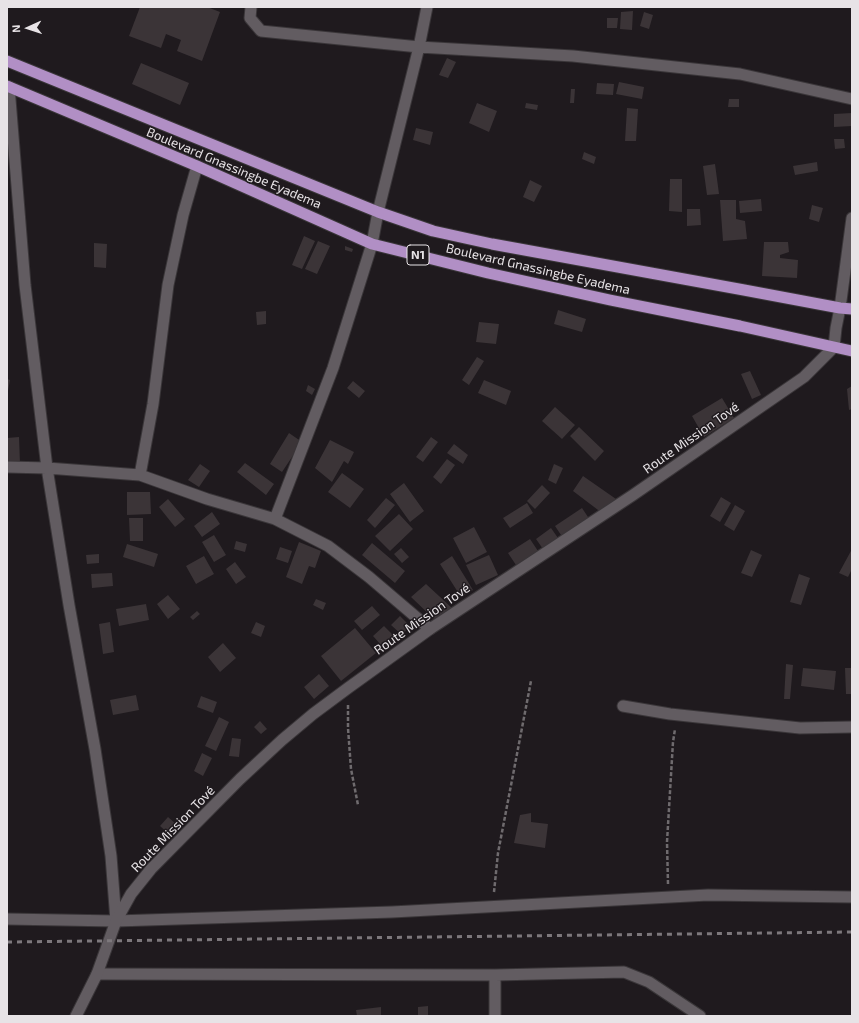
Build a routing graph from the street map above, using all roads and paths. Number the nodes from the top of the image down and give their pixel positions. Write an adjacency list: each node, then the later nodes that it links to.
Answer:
1 (251, 7): 3 (street)
2 (427, 7): 3 (street)
3 (419, 47): 6 (street); 8 (street)
4 (7, 61): 8 (highway, Boulevard Gnassingbe Eyadema / N1)
5 (8, 87): 7 (highway, Boulevard Gnassingbe Eyadema / N1); 16 (street)
6 (852, 99)
7 (197, 166): 10 (highway, Boulevard Gnassingbe Eyadema / N1); 17 (street)
8 (378, 212): 10 (street); 11 (highway, Boulevard Gnassingbe Eyadema / N1)
9 (852, 218): 11 (street)
10 (372, 244): 13 (highway, Boulevard Gnassingbe Eyadema / N1); 18 (street)
11 (840, 308): 12 (highway, Boulevard Gnassingbe Eyadema / N1); 13 (street)
12 (852, 309)
13 (834, 347): 14 (highway, Boulevard Gnassingbe Eyadema / N1); 19 (street, Route Mission Tové)
14 (852, 351)
15 (7, 467): 16 (street)
16 (47, 468): 17 (street); 30 (street)
17 (140, 475): 18 (street)
18 (275, 519): 19 (street)
19 (430, 629): 21 (street, Route Mission Tové)
20 (531, 681): 28 (path)
21 (348, 688): 25 (path); 30 (street, Route Mission Tové)
22 (622, 706): 23 (street)
23 (678, 715): 24 (street); 26 (path)
24 (852, 727)
25 (358, 805)
26 (668, 896): 27 (street); 28 (street)
27 (852, 897)
28 (492, 907): 30 (street)
29 (7, 919): 30 (street)
30 (116, 920): 31 (street, Route Mission Tové)
31 (97, 974): 32 (street); 33 (street, Route Mission Tové)
32 (495, 975): 34 (street); 35 (street)
33 (76, 1016)
34 (496, 1016)
35 (700, 1016)

